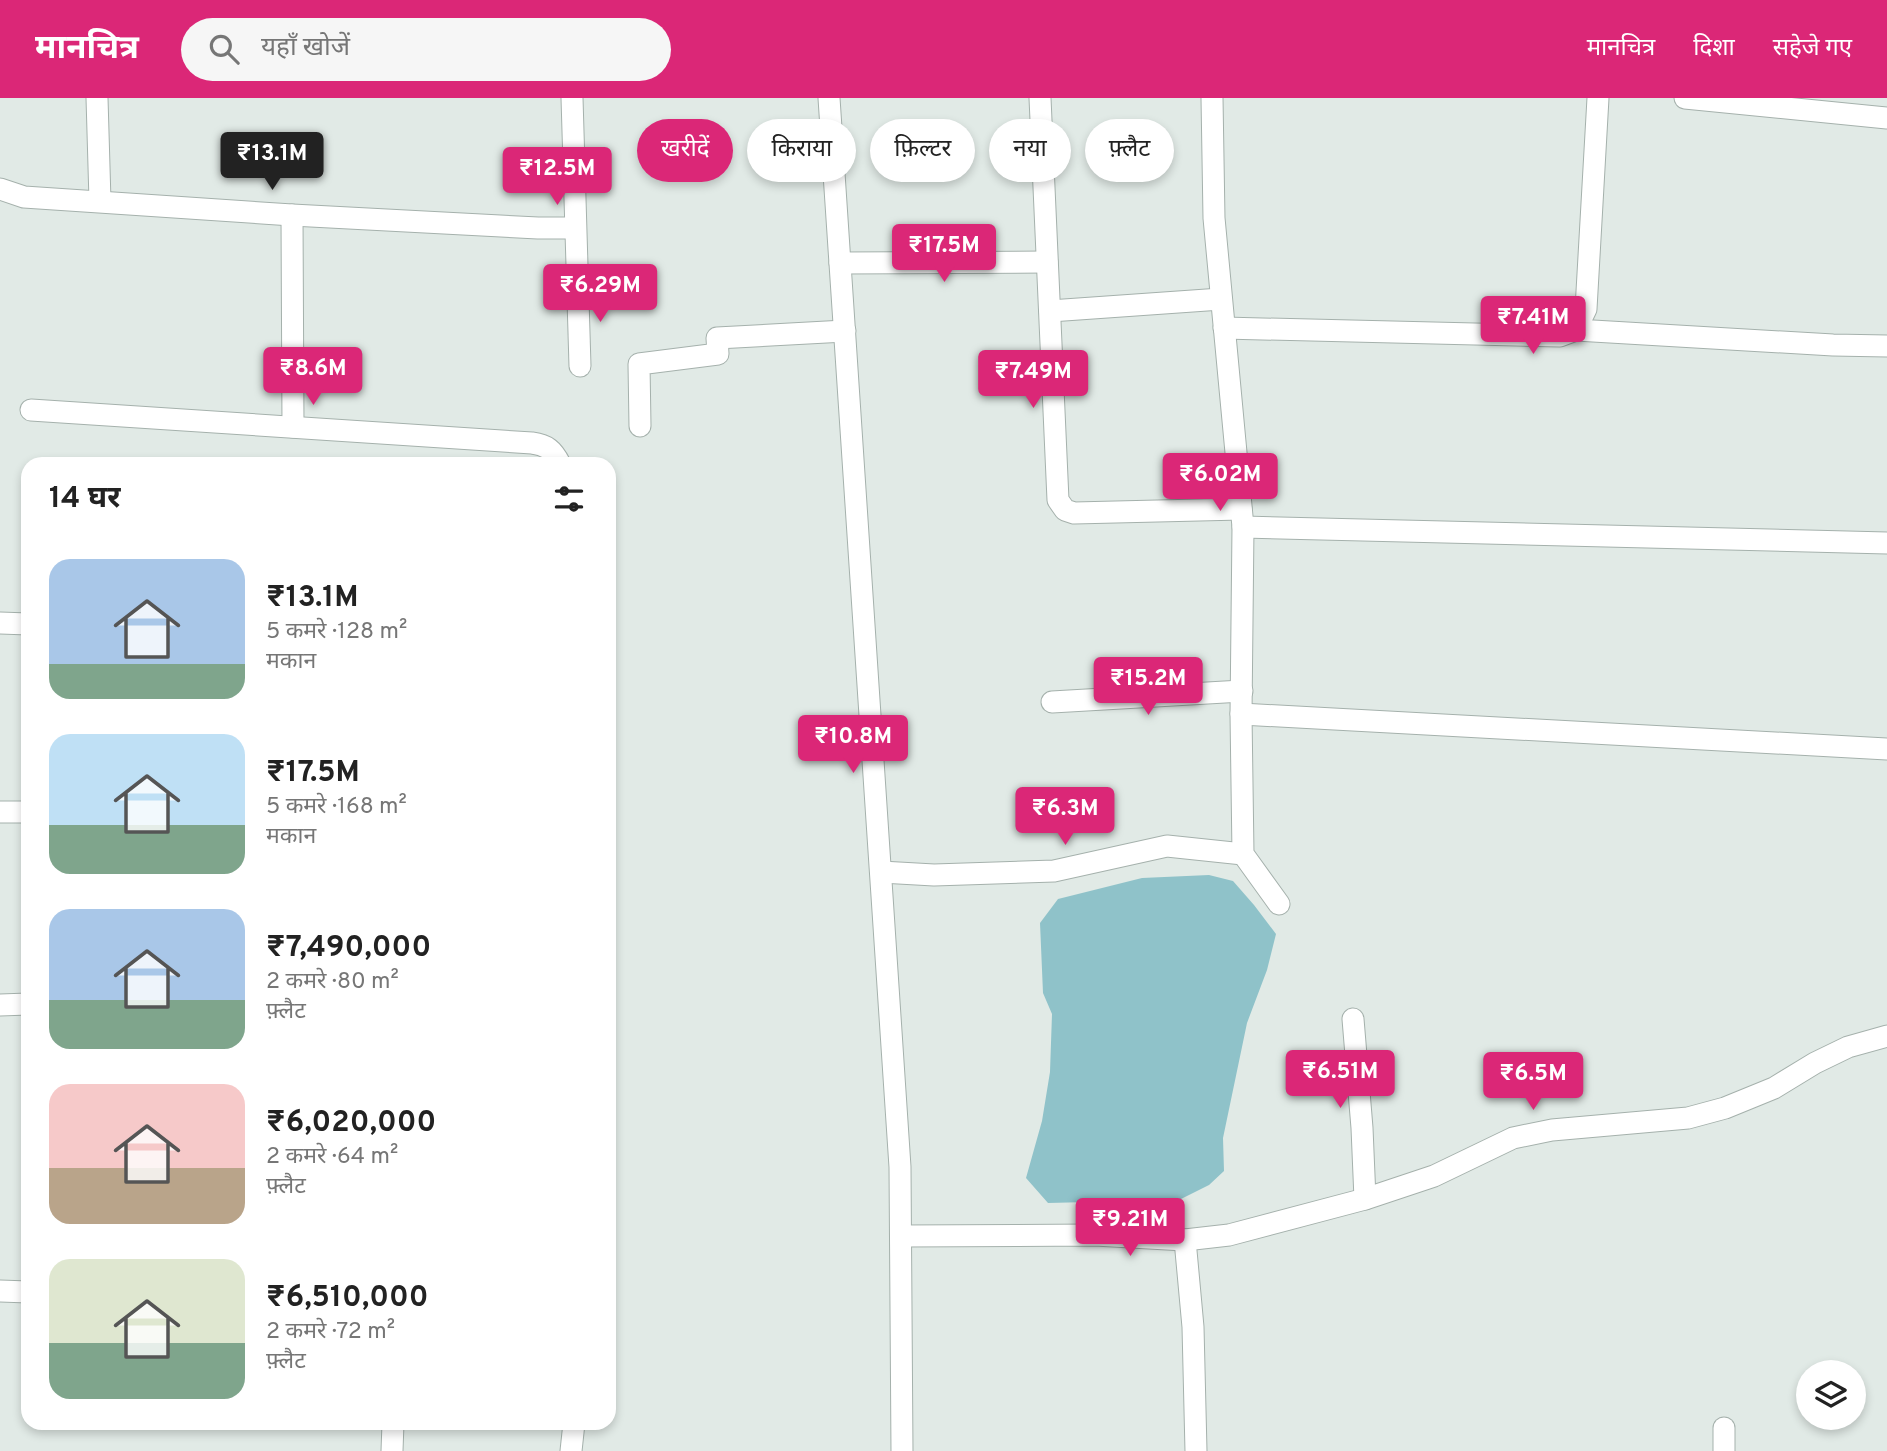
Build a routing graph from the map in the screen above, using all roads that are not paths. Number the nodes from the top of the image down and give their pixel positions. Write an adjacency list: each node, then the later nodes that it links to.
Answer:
1 (97, 98): 10 (street)
2 (572, 98): 12 (street)
3 (829, 98): 14 (street)
4 (1040, 98): 13 (street)
5 (1212, 98): 15 (street)
6 (1598, 98): 18 (street)
7 (1685, 98): 8 (street)
8 (1887, 118)
9 (0, 189): 10 (street)
10 (100, 201): 11 (street)
11 (292, 215): 12 (street); 24 (street)
12 (575, 228): 21 (street)
13 (1047, 262): 14 (street); 16 (street)
14 (840, 263): 19 (street)
15 (1221, 299): 16 (street); 17 (street)
16 (1050, 311): 26 (street)
17 (1224, 328): 18 (street); 26 (street)
18 (1576, 330): 20 (street)
19 (845, 331): 23 (street); 37 (street)
20 (1887, 346)
21 (580, 366)
22 (31, 410): 24 (street)
23 (640, 426)
24 (293, 427): 25 (street)
25 (556, 457)
26 (1242, 518): 27 (street); 30 (street)
27 (1887, 543)
28 (0, 623): 29 (street)
29 (21, 624)
30 (1242, 691): 31 (street); 32 (street)
31 (1052, 702)
32 (1241, 714): 33 (street); 36 (street)
33 (1887, 749)
34 (0, 812): 35 (street)
35 (21, 812)
36 (1243, 854): 37 (street); 38 (street)
37 (881, 872): 44 (street)
38 (1279, 904)
39 (21, 1004): 40 (street)
40 (0, 1005)
41 (1353, 1019): 43 (street)
42 (1887, 1036): 43 (street)
43 (1365, 1199): 45 (street)
44 (902, 1236): 45 (street); 53 (street)
45 (1185, 1240): 54 (street)
46 (0, 1291): 47 (street)
47 (21, 1292)
48 (1724, 1428): 55 (street)
49 (393, 1430): 51 (street)
50 (573, 1430): 52 (street)
51 (392, 1451)
52 (571, 1451)
53 (902, 1451)
54 (1196, 1451)
55 (1724, 1451)

